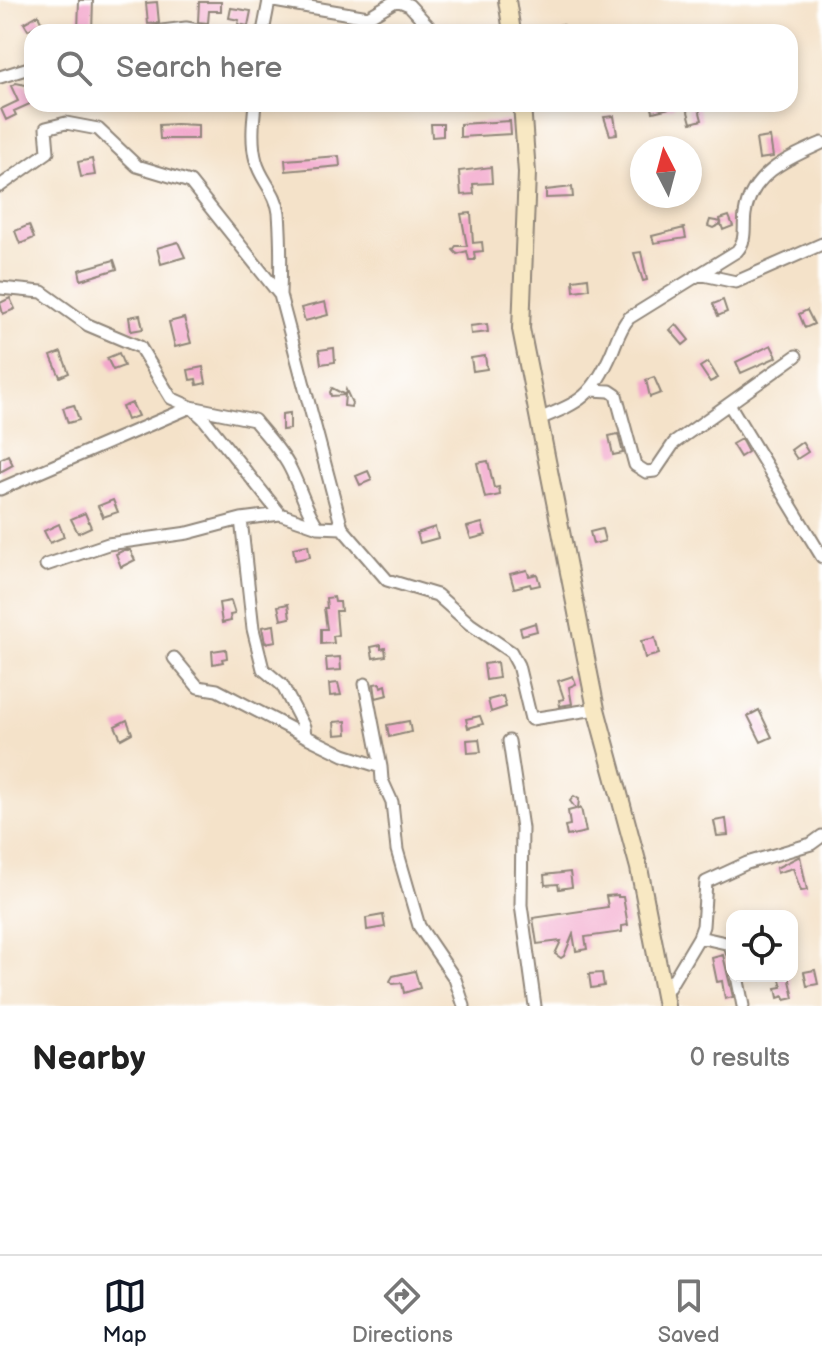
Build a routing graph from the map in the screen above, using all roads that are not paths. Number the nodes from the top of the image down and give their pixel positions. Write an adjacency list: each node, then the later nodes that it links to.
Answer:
1 (397, 0): 3 (street); 5 (street)
2 (507, 0): 6 (main road)
3 (268, 1): 4 (street)
4 (264, 24)
5 (427, 24)
6 (511, 24)
7 (24, 70): 8 (street)
8 (0, 77)
9 (254, 112): 16 (street)
10 (523, 112): 21 (main road)
11 (822, 143): 14 (street)
12 (0, 186): 16 (street)
13 (822, 244): 14 (street)
14 (699, 274): 18 (street)
15 (0, 288): 20 (street)
16 (280, 295): 26 (street)
17 (796, 356): 19 (street)
18 (591, 390): 19 (street); 21 (street)
19 (729, 404): 27 (street)
20 (191, 407): 22 (street); 23 (street); 25 (street)
21 (539, 419): 31 (main road)
22 (0, 489)
23 (280, 514): 24 (street); 25 (street)
24 (241, 519): 28 (street); 32 (street)
25 (318, 527): 26 (street)
26 (342, 528): 31 (street)
27 (822, 557)
28 (46, 565)
29 (174, 658): 32 (street)
30 (365, 684): 34 (street)
31 (596, 709): 39 (main road)
32 (305, 736): 34 (street)
33 (509, 741): 41 (street)
34 (381, 767): 40 (street)
35 (822, 836): 36 (street)
36 (699, 937): 37 (street); 39 (street)
37 (726, 943)
38 (738, 982): 42 (street)
39 (666, 1000)
40 (464, 1006)
41 (535, 1006)
42 (743, 1006)

